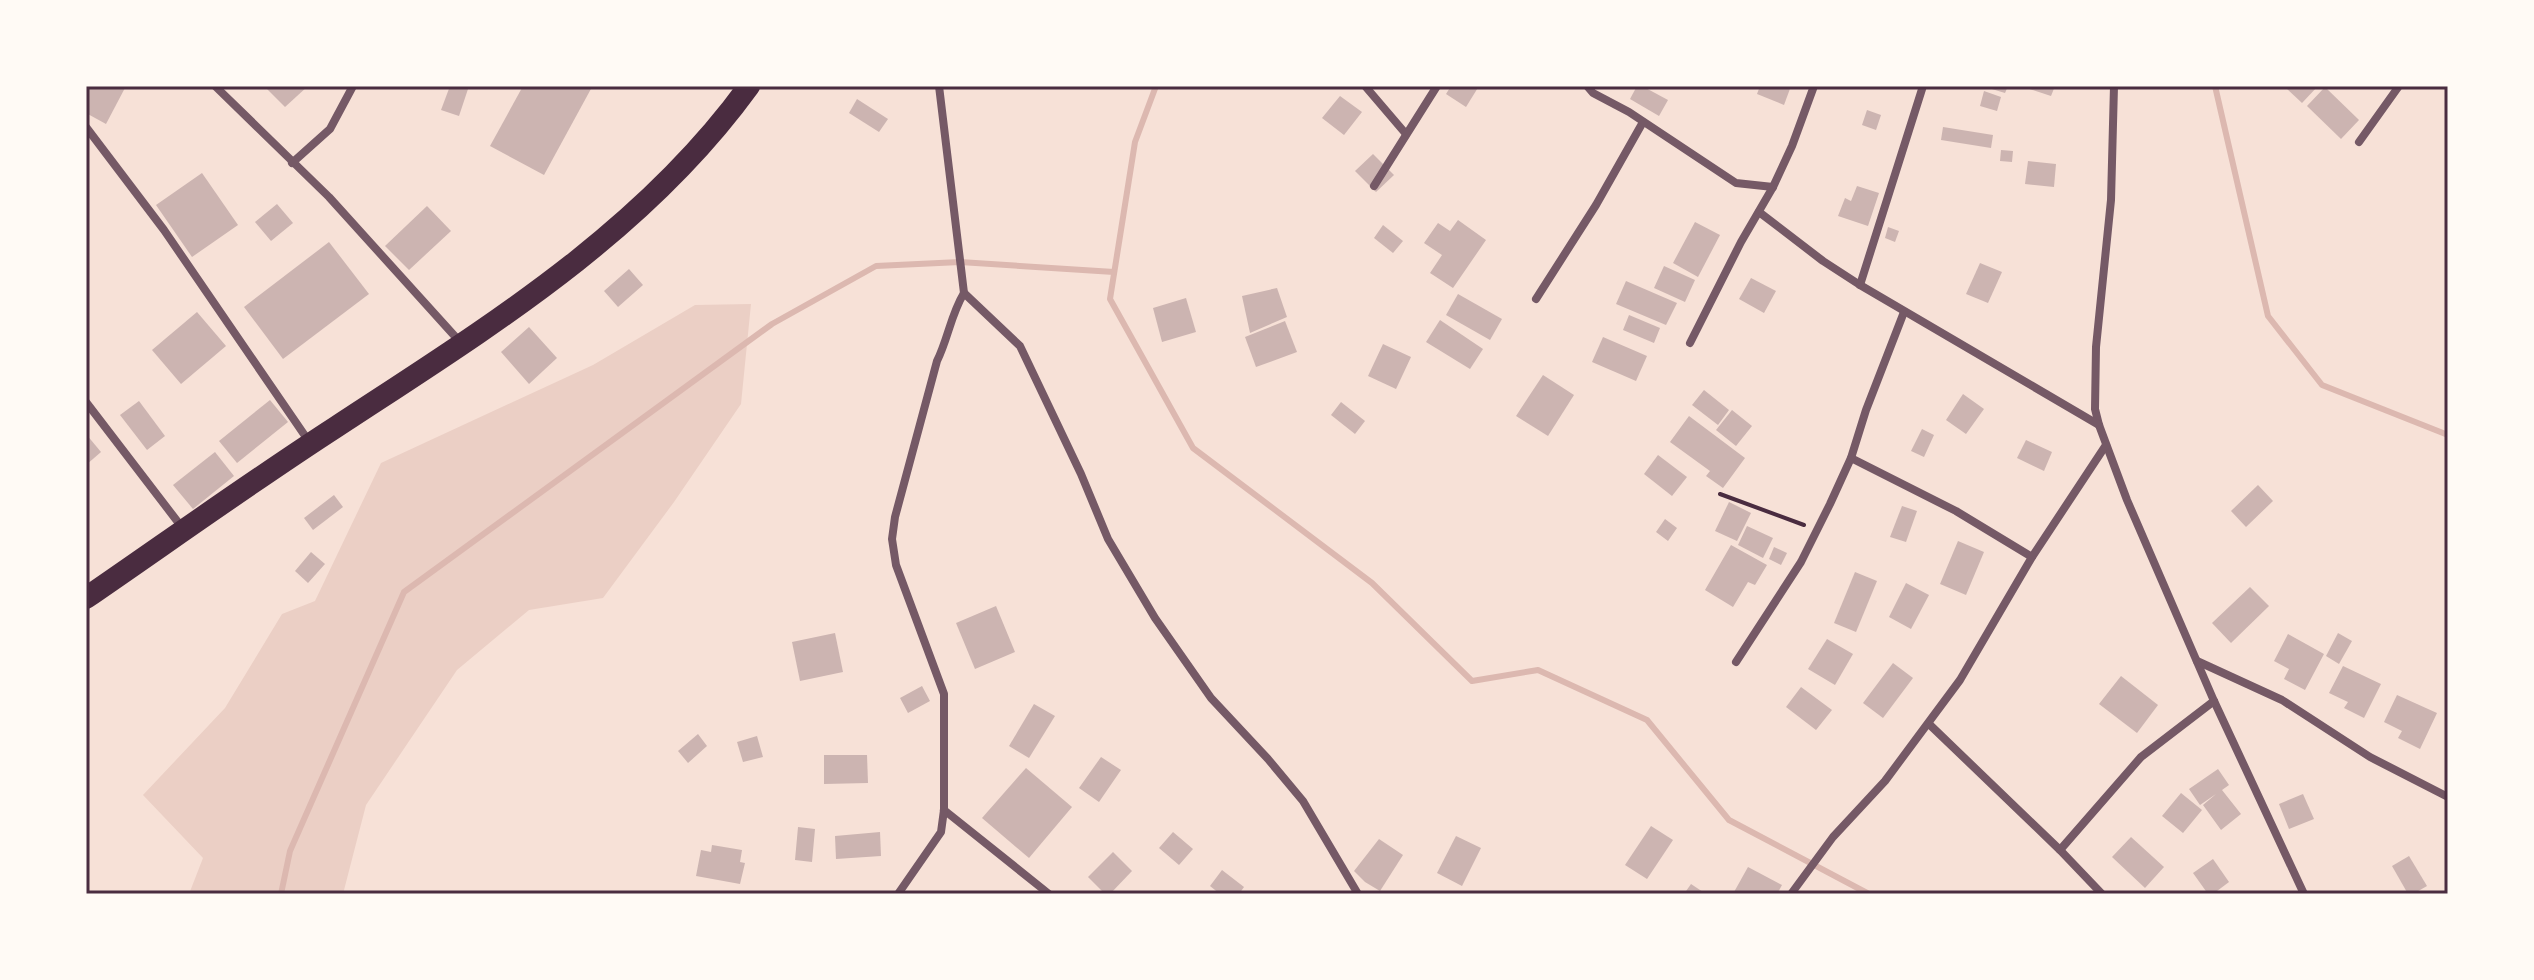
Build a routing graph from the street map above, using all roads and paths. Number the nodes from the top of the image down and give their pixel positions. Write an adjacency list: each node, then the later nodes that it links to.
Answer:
1 (215, 86): 16 (street)
2 (353, 86): 16 (street)
3 (749, 86): 25 (highway)
4 (939, 86): 21 (street)
5 (1365, 86): 14 (street)
6 (1437, 86): 14 (street)
7 (1587, 86): 12 (street)
8 (1814, 86): 18 (street)
9 (1923, 86): 20 (street)
10 (2114, 86): 27 (street)
11 (2399, 86): 15 (street)
12 (1643, 122): 18 (street); 22 (street)
13 (86, 127): 28 (street)
14 (1406, 134): 17 (street)
15 (2359, 142)
16 (292, 163): 25 (street)
17 (1374, 186)
18 (1773, 187): 19 (street)
19 (1759, 212): 20 (street); 24 (street)
20 (1860, 285): 23 (street)
21 (964, 293): 41 (street); 45 (street)
22 (1536, 299)
23 (1904, 312): 27 (street); 30 (street)
24 (1690, 343)
25 (462, 344): 28 (highway)
26 (86, 402): 32 (street)
27 (2099, 425): 29 (street)
28 (310, 443): 32 (highway)
29 (2106, 445): 34 (street); 36 (street)
30 (1851, 458): 33 (street); 34 (street)
31 (1720, 494): 33 (path)
32 (185, 530): 35 (highway)
33 (1817, 530): 37 (street)
34 (2032, 557): 39 (street)
35 (86, 598)
36 (2197, 661): 38 (street); 40 (street)
37 (1736, 662)
38 (2214, 701): 42 (street); 48 (street)
39 (1929, 724): 42 (street); 46 (street)
40 (2448, 797)
41 (944, 810): 43 (street); 44 (street)
42 (2060, 850): 47 (street)
43 (898, 894)
44 (1049, 894)
45 (1358, 894)
46 (1791, 894)
47 (2102, 894)
48 (2304, 894)

